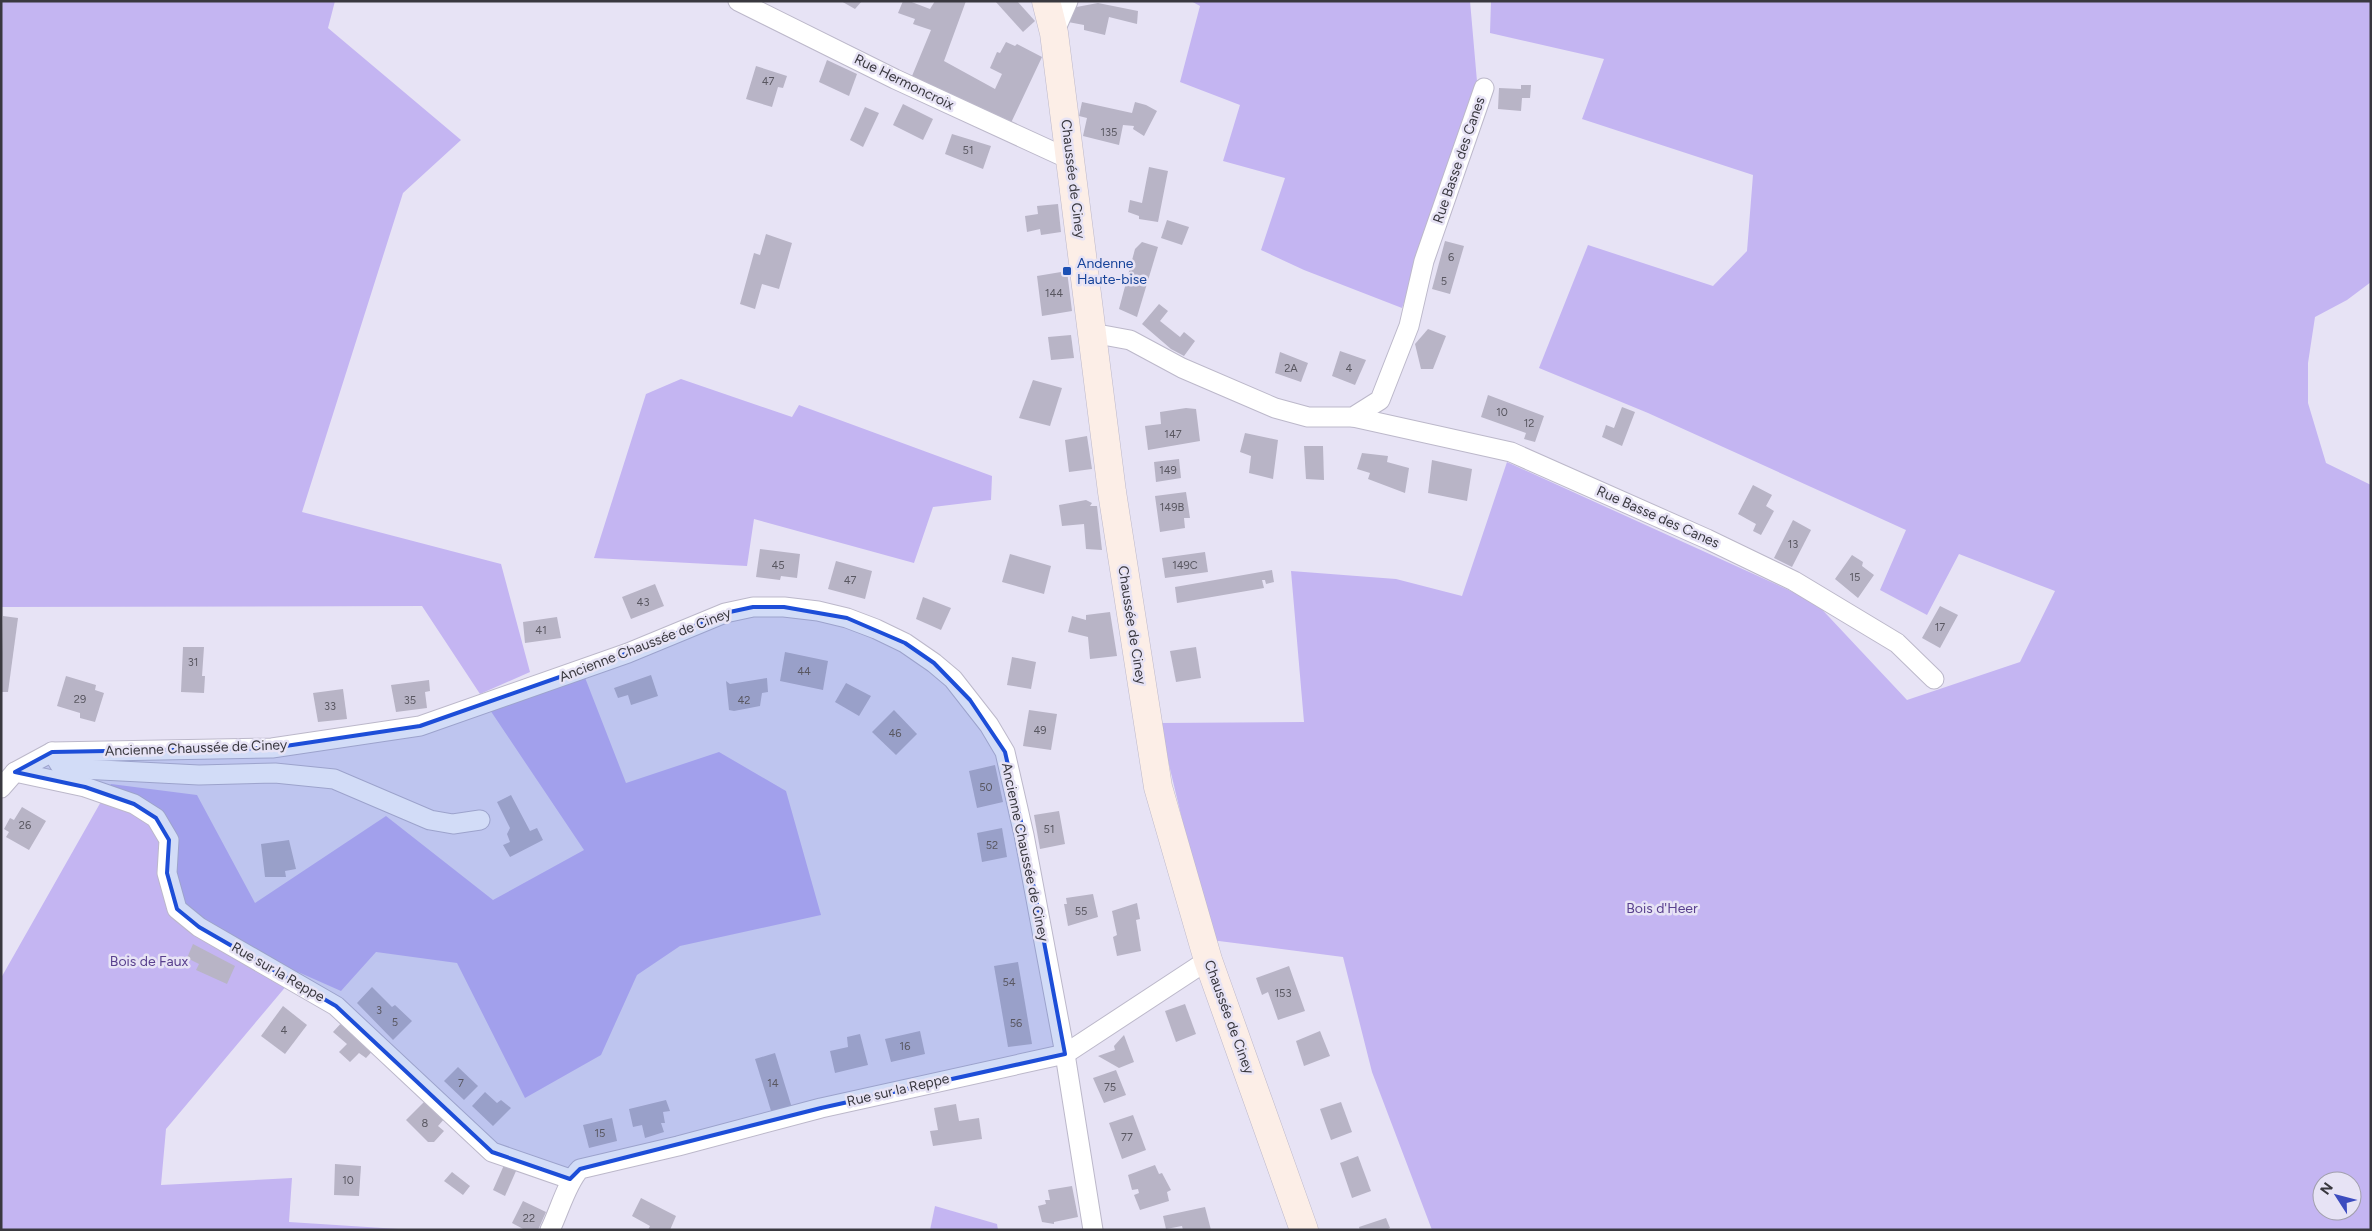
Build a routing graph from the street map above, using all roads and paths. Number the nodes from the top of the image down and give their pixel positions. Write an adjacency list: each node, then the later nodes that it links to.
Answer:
1 (738, 1): 6 (street, Rue Hermoncroix)
2 (1046, 1): 4 (main road, Chaussée de Ciney)
3 (1068, 1): 4 (street)
4 (1054, 33): 6 (main road, Chaussée de Ciney)
5 (1484, 88): 8 (street, Rue Basse des Canes)
6 (1070, 160): 7 (main road, Chaussée de Ciney)
7 (1092, 333): 8 (street, Rue Basse des Canes); 14 (main road, Chaussée de Ciney)
8 (1353, 418): 9 (street, Rue Basse des Canes)
9 (1934, 679)
10 (52, 752): 11 (street, Ancienne Chaussée de Ciney); 13 (street, Ancienne Chaussée de Ciney); 15 (street, Ancienne Chaussée de Ciney)
11 (15, 772): 12 (street, Ancienne Chaussée de Ciney); 16 (street, Rue sur la Reppe)
12 (1, 788)
13 (480, 820)
14 (1208, 960): 15 (street, Rue sur la Reppe); 19 (main road, Chaussée de Ciney)
15 (1065, 1054): 16 (street, Rue sur la Reppe); 18 (street, Ancienne Chaussée de Ciney)
16 (570, 1179): 17 (street)
17 (550, 1230)
18 (1093, 1230)
19 (1304, 1230)

